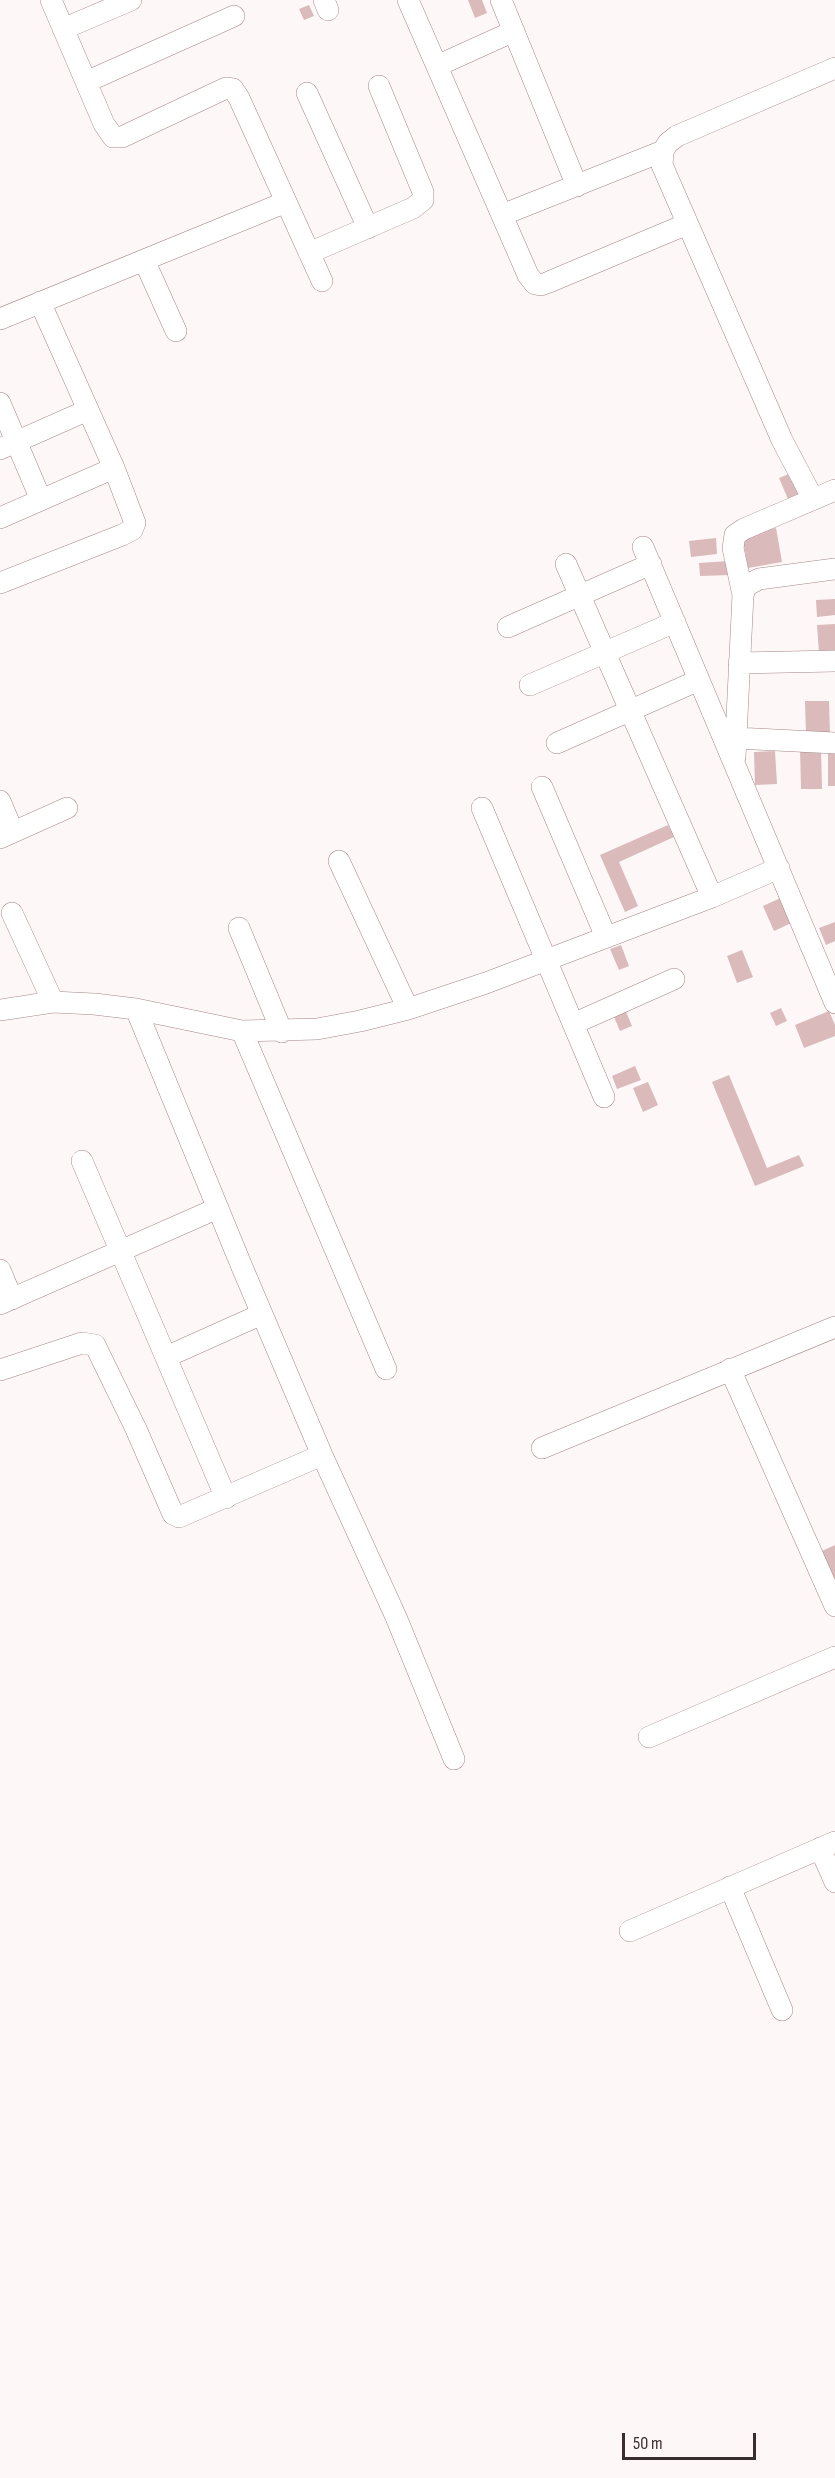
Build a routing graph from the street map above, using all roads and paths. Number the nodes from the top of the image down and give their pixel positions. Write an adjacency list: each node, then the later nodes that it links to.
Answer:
1 (51, 0): 6 (street)
2 (131, 0): 6 (street)
3 (408, 0): 8 (street)
4 (501, 0): 7 (street)
5 (234, 16): 10 (street)
6 (63, 29): 10 (street)
7 (514, 31): 8 (street); 14 (street)
8 (439, 65): 16 (street)
9 (835, 68): 13 (street)
10 (86, 82): 15 (street)
11 (379, 86): 18 (street)
12 (307, 93): 18 (street)
13 (663, 151): 14 (street); 17 (street)
14 (577, 186): 16 (street)
15 (286, 202): 19 (street); 20 (street)
16 (502, 215): 17 (street)
17 (687, 224): 30 (street)
18 (368, 228): 19 (street)
19 (309, 253): 21 (street)
20 (144, 260): 22 (street); 24 (street)
21 (322, 281)
22 (40, 302): 23 (street); 26 (street)
23 (0, 319)
24 (176, 332)
25 (0, 403): 27 (street)
26 (88, 410): 27 (street); 28 (street)
27 (9, 446): 31 (street)
28 (114, 468): 31 (street); 35 (street)
29 (835, 490): 30 (street)
30 (813, 499): 36 (street)
31 (41, 500): 32 (street)
32 (0, 518)
33 (566, 564): 37 (street)
34 (835, 568): 36 (street)
35 (0, 583)
36 (742, 595): 42 (street)
37 (580, 596): 38 (street); 39 (street); 40 (street)
38 (675, 622): 40 (street); 43 (street)
39 (508, 627)
40 (605, 652): 44 (street); 45 (street)
41 (835, 661): 42 (street)
42 (739, 663): 46 (street)
43 (699, 680): 45 (street); 49 (street)
44 (530, 685)
45 (630, 711): 47 (street); 57 (street)
46 (736, 738): 48 (street); 49 (street)
47 (557, 743)
48 (835, 743)
49 (735, 764): 56 (street)
50 (542, 787): 60 (street)
51 (0, 801): 54 (street)
52 (67, 808): 54 (street)
53 (482, 808): 61 (street)
54 (7, 835)
55 (339, 861): 65 (street)
56 (779, 868): 57 (street); 64 (street)
57 (712, 897): 60 (street)
58 (12, 913): 63 (street)
59 (238, 928): 70 (street)
60 (606, 937): 61 (street)
61 (546, 960): 65 (street); 68 (street)
62 (674, 979): 68 (street)
63 (53, 1002): 66 (street); 67 (street)
64 (835, 1004)
65 (408, 1008): 70 (street)
66 (0, 1010)
67 (136, 1010): 69 (street); 73 (street)
68 (573, 1024): 71 (street)
69 (242, 1031): 70 (street); 80 (street)
70 (282, 1032)
71 (604, 1097)
72 (82, 1161): 74 (street)
73 (218, 1208): 74 (street); 77 (street)
74 (121, 1250): 76 (street); 79 (street)
75 (0, 1270): 76 (street)
76 (6, 1301)
77 (262, 1314): 79 (street); 84 (street)
78 (835, 1327): 81 (street)
79 (166, 1357): 85 (street)
80 (386, 1369)
81 (730, 1369): 83 (street); 86 (street)
82 (0, 1370): 85 (street)
83 (542, 1448)
84 (322, 1455): 85 (street); 89 (street)
85 (226, 1498)
86 (835, 1606)
87 (835, 1657): 88 (street)
88 (649, 1737)
89 (454, 1760)
90 (828, 1845): 91 (street); 92 (street)
91 (835, 1882)
92 (730, 1887): 93 (street); 94 (street)
93 (630, 1931)
94 (782, 2010)

